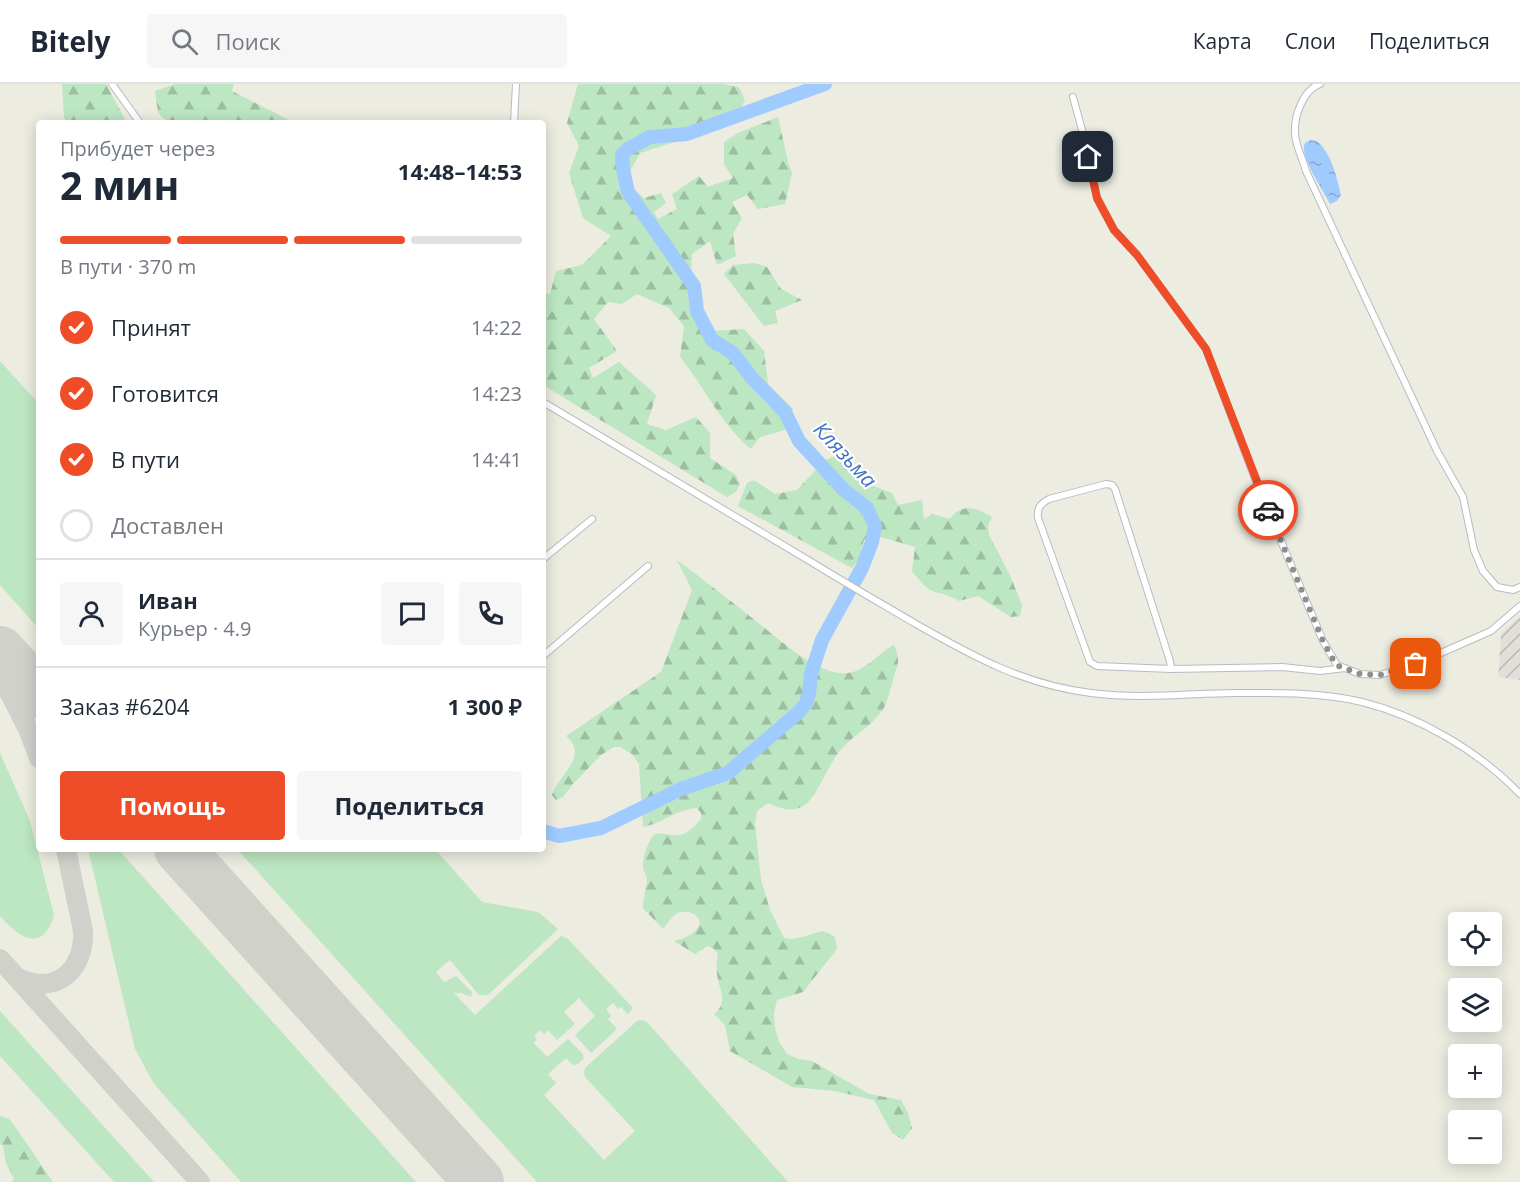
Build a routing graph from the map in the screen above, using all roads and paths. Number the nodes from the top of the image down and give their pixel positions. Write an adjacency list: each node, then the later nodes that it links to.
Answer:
1 (112, 84): 5 (street)
2 (516, 84): 6 (street)
3 (1320, 84): 11 (street)
4 (1073, 97): 14 (street)
5 (138, 120)
6 (514, 120)
7 (546, 404): 16 (street)
8 (592, 519): 9 (street)
9 (546, 557)
10 (648, 566): 13 (street)
11 (1520, 587)
12 (1520, 606): 14 (street)
13 (546, 653)
14 (1346, 668): 15 (street)
15 (1171, 669): 15 (street)
16 (1520, 794)

